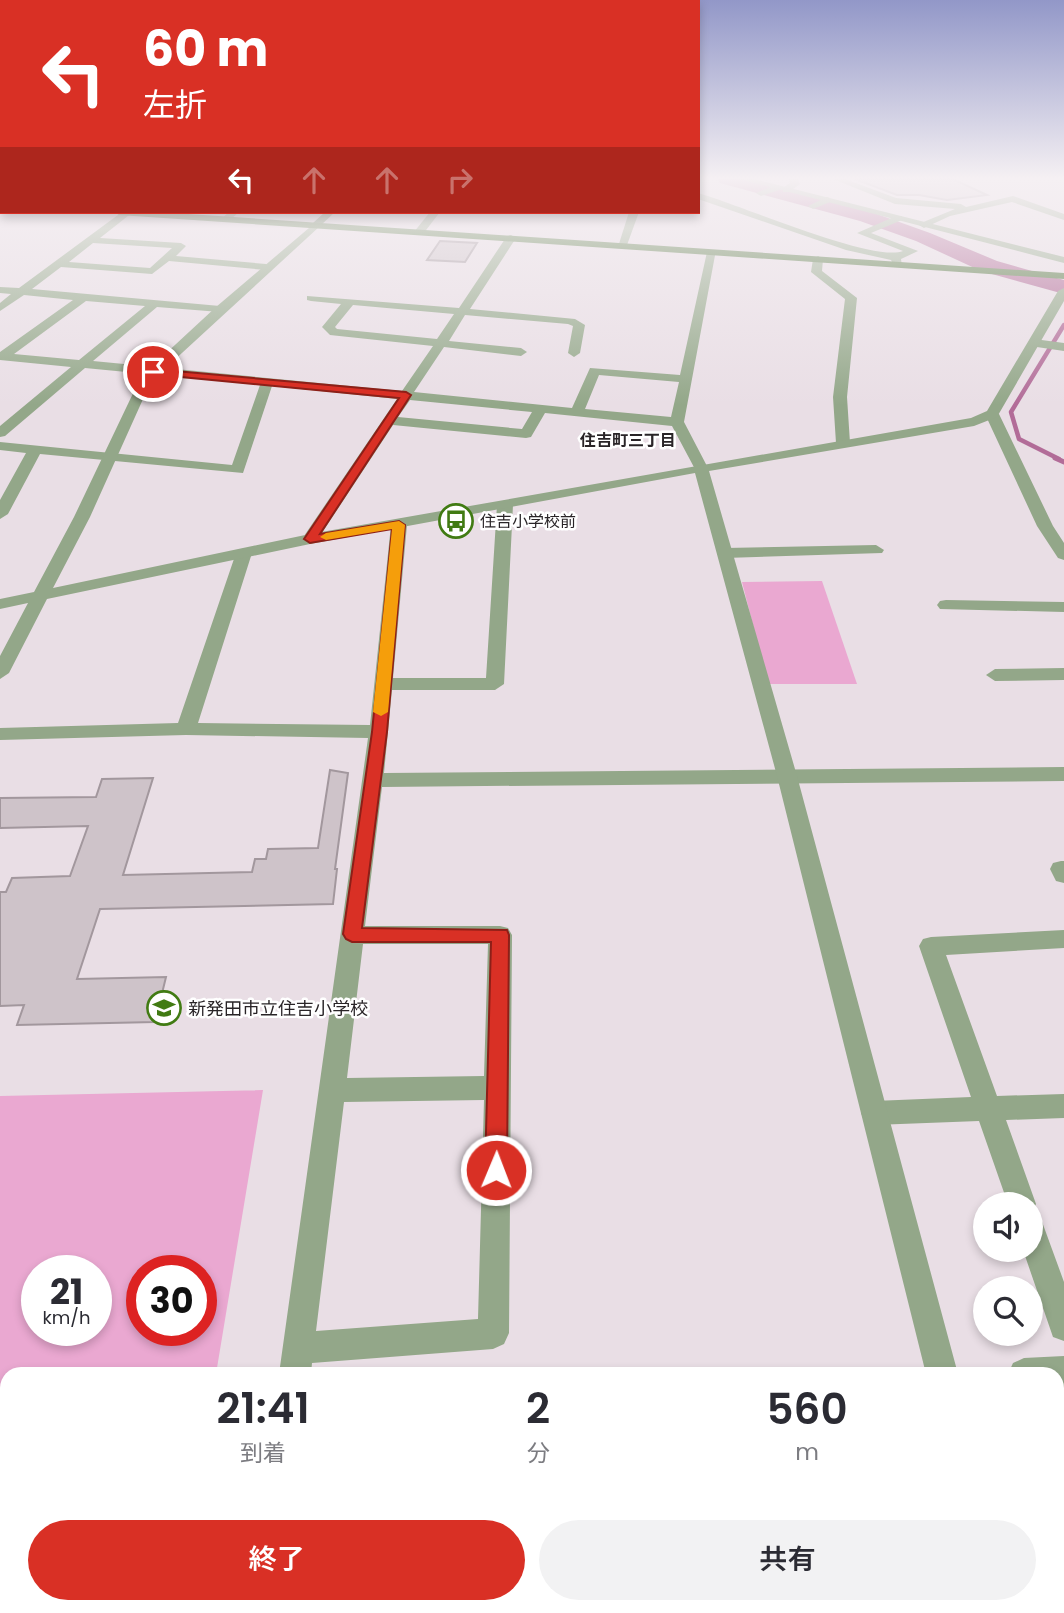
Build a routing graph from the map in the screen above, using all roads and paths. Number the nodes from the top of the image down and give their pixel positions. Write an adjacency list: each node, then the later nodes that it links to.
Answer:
1 (72, 254): 14 (street)
2 (171, 254): 10 (street)
3 (282, 254): 15 (street)
4 (500, 254): 26 (street)
5 (712, 254): 35 (street)
6 (746, 254): 11 (main road)
7 (873, 254): 13 (street)
8 (908, 254): 13 (street)
9 (1041, 254): 12 (street)
10 (167, 258): 14 (street); 15 (street)
11 (818, 259): 13 (main road); 44 (street)
12 (1064, 260)
13 (897, 261): 16 (main road)
14 (59, 264): 18 (street)
15 (267, 267): 25 (street)
16 (1064, 276)
17 (0, 290): 18 (street)
18 (21, 292): 20 (street); 24 (street)
19 (1063, 292): 28 (street)
20 (84, 297): 23 (street); 32 (street)
21 (311, 298): 22 (street)
22 (350, 301): 26 (street); 27 (street)
23 (155, 303): 25 (street); 33 (street)
24 (0, 308)
25 (220, 309): 34 (street)
26 (462, 311): 27 (street); 31 (street)
27 (441, 343): 30 (street); 37 (street)
28 (1034, 343): 29 (street); 40 (street)
29 (1064, 346)
30 (521, 352)
31 (574, 353)
32 (4, 360): 33 (street)
33 (82, 364): 34 (street); 43 (street)
34 (153, 372): 36 (street); 47 (street)
35 (687, 379): 39 (street); 42 (street)
36 (267, 383): 37 (street); 47 (street)
37 (406, 395): 38 (street); 41 (street)
38 (541, 408): 39 (street); 41 (street)
39 (577, 412): 42 (street)
40 (992, 414): 44 (street); 56 (street)
41 (390, 420): 52 (street)
42 (677, 422): 48 (street)
43 (0, 433)
44 (843, 443): 48 (street)
45 (0, 446): 46 (street)
46 (35, 450): 47 (street); 50 (street)
47 (110, 458): 57 (street)
48 (701, 468): 49 (street); 55 (street)
49 (505, 505): 51 (street); 64 (street)
50 (0, 514)
51 (399, 525): 52 (street); 64 (street)
52 (310, 539): 54 (street)
53 (876, 550): 55 (street)
54 (244, 552): 57 (street); 65 (street)
55 (725, 553): 69 (street)
56 (1064, 555)
57 (40, 594): 58 (street); 61 (street)
58 (0, 604)
59 (946, 605): 60 (street)
60 (1064, 607)
61 (0, 673)
62 (1064, 674): 63 (street)
63 (995, 675)
64 (382, 684): 66 (street)
65 (186, 729): 66 (street); 67 (street)
66 (379, 732): 70 (street)
67 (0, 734)
68 (1064, 774): 69 (street)
69 (787, 776): 70 (street); 79 (street)
70 (373, 780): 73 (street)
71 (1064, 869): 72 (street)
72 (1064, 875)
73 (352, 934): 75 (street); 76 (street)
74 (1064, 939): 78 (street)
75 (497, 1088): 76 (street); 83 (street)
76 (332, 1090): 83 (street)
77 (1064, 1106): 78 (street)
78 (989, 1108): 79 (street); 80 (street)
79 (874, 1113): 84 (street)
80 (1018, 1192)
81 (1042, 1262): 82 (street)
82 (1064, 1326)
83 (296, 1361)
84 (940, 1367)

